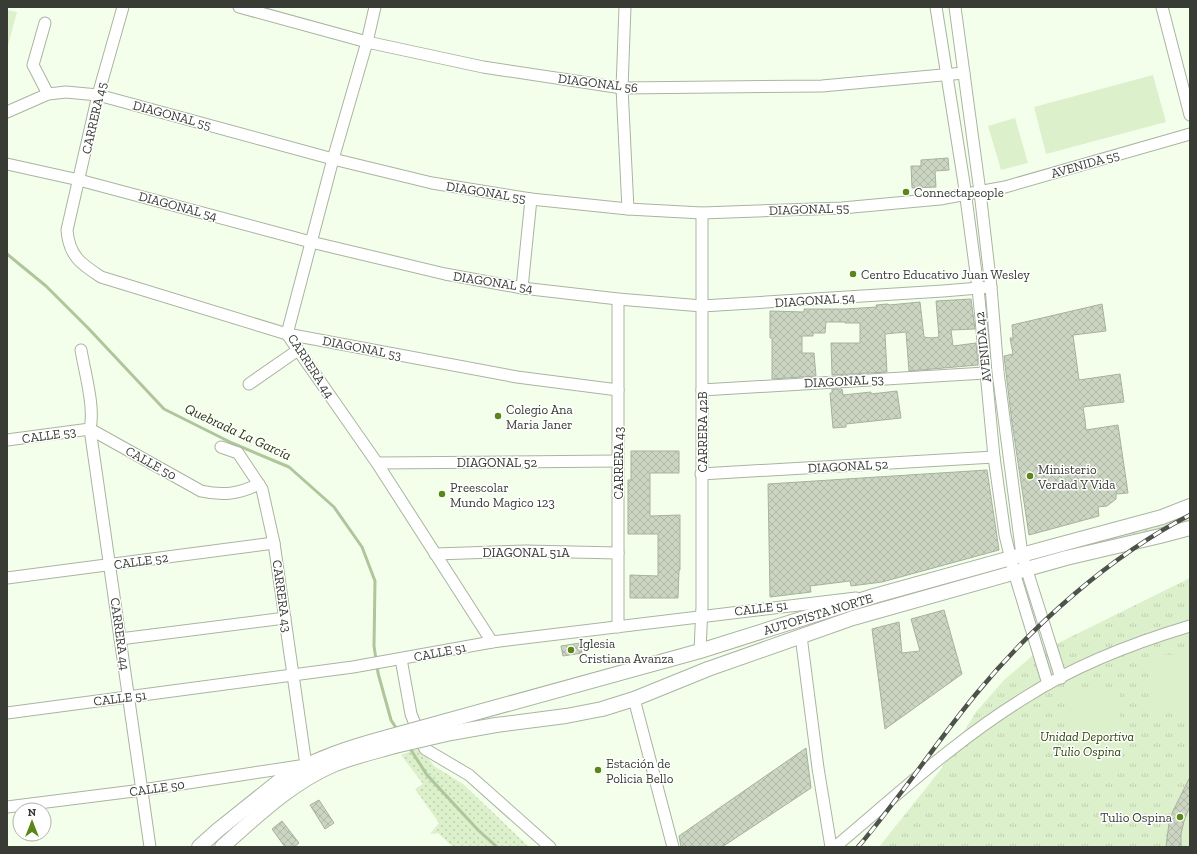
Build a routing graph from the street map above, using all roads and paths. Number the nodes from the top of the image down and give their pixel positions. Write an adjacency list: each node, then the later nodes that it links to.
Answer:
1 (123, 7): 14 (street, CARRERA 45)
2 (239, 7): 9 (street, DIAGONAL 56)
3 (376, 7): 9 (street, CARRERA 44)
4 (625, 7): 12 (street)
5 (936, 7): 11 (street, AVENIDA 42)
6 (955, 7): 10 (street, AVENIDA 42)
7 (1162, 7): 16 (street)
8 (45, 23): 13 (street)
9 (367, 42): 12 (street, DIAGONAL 56); 18 (street, CARRERA 44)
10 (964, 73): 11 (street, DIAGONAL 56); 21 (street, AVENIDA 42)
11 (948, 74): 12 (street, DIAGONAL 56); 22 (street, AVENIDA 42)
12 (622, 88): 24 (street)
13 (48, 94): 14 (street, DIAGONAL 55); 15 (street, DIAGONAL 55)
14 (98, 95): 18 (street, DIAGONAL 55); 20 (street, CARRERA 45)
15 (7, 112)
16 (1190, 115)
17 (1190, 134): 21 (street, AVENIDA 55)
18 (333, 159): 23 (street, DIAGONAL 55); 27 (street, CARRERA 44)
19 (7, 164): 20 (street, DIAGONAL 54)
20 (79, 180): 26 (street, CARRERA 45); 27 (street, DIAGONAL 54)
21 (980, 192): 22 (street, DIAGONAL 55); 28 (street, AVENIDA 42)
22 (965, 195): 25 (street, DIAGONAL 55); 30 (street, AVENIDA 42)
23 (531, 199): 24 (street, DIAGONAL 55); 29 (street)
24 (628, 209): 25 (street, DIAGONAL 55)
25 (702, 213): 32 (street, CARRERA 42B)
26 (67, 230): 33 (street, DIAGONAL 53)
27 (311, 242): 29 (street, DIAGONAL 54); 33 (street, CARRERA 44)
28 (991, 287): 30 (street, DIAGONAL 54); 53 (street, AVENIDA 42)
29 (522, 288): 31 (street, DIAGONAL 54)
30 (978, 288): 32 (street, DIAGONAL 54); 36 (street, AVENIDA 42)
31 (618, 299): 32 (street, DIAGONAL 54); 38 (street, CARRERA 43)
32 (702, 306): 39 (street, CARRERA 42B)
33 (287, 334): 35 (street, CARRERA 44); 38 (street, DIAGONAL 53)
34 (81, 350): 40 (street, CARRERA 44)
35 (298, 350): 37 (street); 45 (street, CARRERA 44)
36 (985, 373): 39 (street, DIAGONAL 53); 43 (street, AVENIDA 42)
37 (249, 384)
38 (618, 390): 44 (street, CARRERA 43)
39 (702, 390): 46 (street, CARRERA 42B)
40 (90, 429): 41 (street, CALLE 53); 47 (street, CALLE 50); 54 (street, CARRERA 44)
41 (7, 440)
42 (221, 447): 47 (street, CARRERA 43)
43 (994, 457): 46 (street, DIAGONAL 52); 53 (street, AVENIDA 42)
44 (618, 461): 45 (street, DIAGONAL 52); 51 (street, CARRERA 43)
45 (376, 463): 52 (street, CARRERA 44)
46 (701, 474): 58 (street, CARRERA 42B)
47 (259, 484): 50 (street, CARRERA 43)
48 (1190, 506): 53 (main road, AUTOPISTA NORTE)
49 (1190, 528): 55 (main road, AUTOPISTA NORTE)
50 (274, 543): 54 (street, CALLE 52); 59 (street, CARRERA 43)
51 (618, 553): 52 (street, DIAGONAL 51A); 60 (street, CARRERA 43)
52 (435, 554): 64 (street, CARRERA 44)
53 (1016, 556): 55 (street, AVENIDA 42); 57 (main road, AUTOPISTA NORTE)
54 (110, 565): 56 (street, CALLE 52); 63 (street, CARRERA 44)
55 (1020, 571): 62 (main road, AUTOPISTA NORTE); 68 (street, AVENIDA 42); 69 (street, AVENIDA 42)
56 (7, 578)
57 (874, 596): 58 (street, CALLE 51); 65 (main road, AUTOPISTA NORTE)
58 (702, 616): 60 (street, CALLE 51); 65 (street, CARRERA 42B)
59 (285, 618): 63 (street); 67 (street, CARRERA 43)
60 (618, 626): 64 (street, CALLE 51)
61 (1190, 626): 68 (street)
62 (801, 636): 71 (main road, AUTOPISTA NORTE); 83 (street)
63 (120, 639): 70 (street, CARRERA 44)
64 (492, 642): 66 (street, CALLE 51)
65 (700, 651): 73 (main road, AUTOPISTA NORTE)
66 (401, 659): 67 (street, CALLE 51); 81 (street)
67 (294, 675): 70 (street, CALLE 51); 75 (street, CARRERA 43)
68 (1061, 678): 69 (street)
69 (1048, 684): 84 (street)
70 (129, 697): 72 (street, CALLE 51); 76 (street, CARRERA 44)
71 (634, 699): 73 (main road, AUTOPISTA NORTE); 82 (street)
72 (7, 713)
73 (449, 727): 74 (main road, bridge)
74 (391, 741): 75 (main road); 80 (main road)
75 (306, 765): 76 (street, CALLE 50); 79 (main road)
76 (142, 790): 77 (street, CALLE 50); 78 (street, CARRERA 44)
77 (7, 807)
78 (150, 847)
79 (199, 847)
80 (222, 847)
81 (550, 847)
82 (672, 847)
83 (831, 847)
84 (835, 847)

